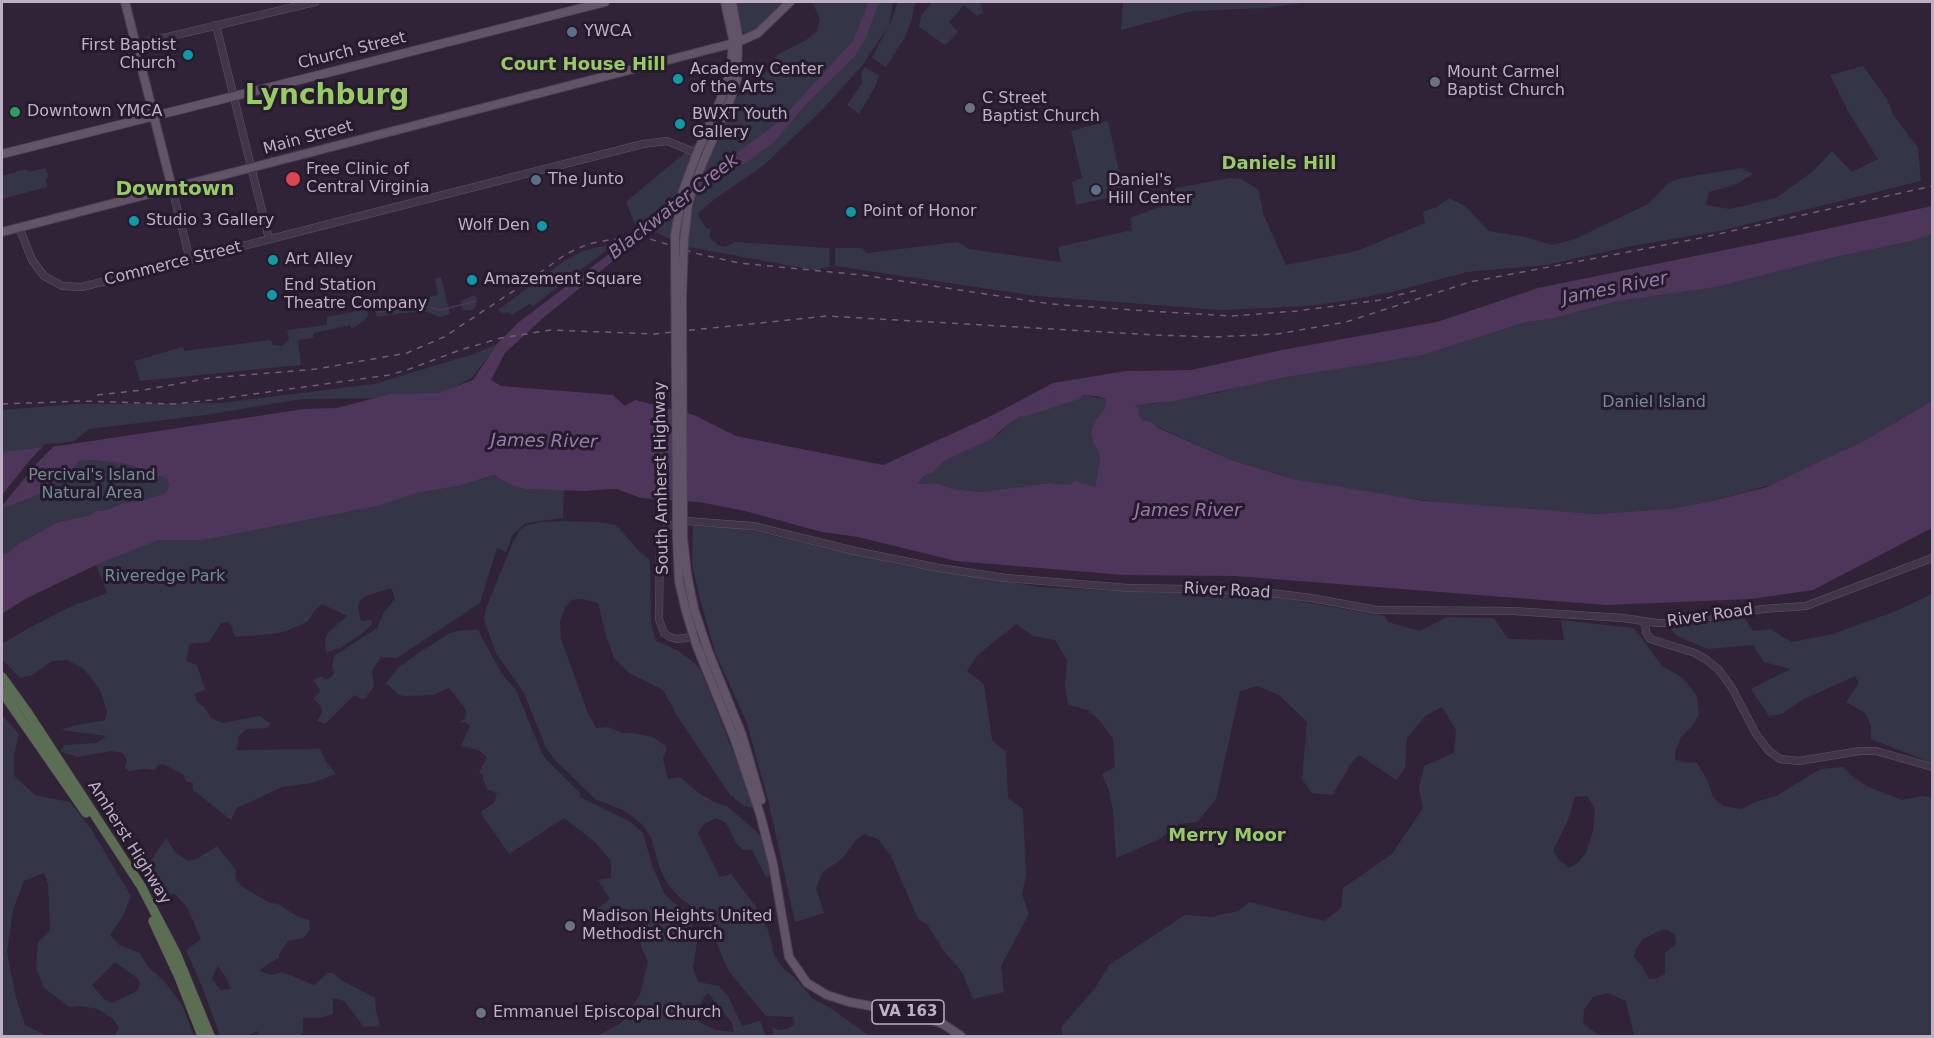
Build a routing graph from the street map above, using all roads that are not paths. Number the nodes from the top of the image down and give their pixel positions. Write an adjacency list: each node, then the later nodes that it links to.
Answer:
1 (125, 2): 9 (main road)
2 (315, 2): 7 (street)
3 (605, 2): 10 (main road, Church Street)
4 (725, 2): 8 (main road)
5 (732, 2): 8 (main road)
6 (787, 3): 8 (main road, Main Street)
7 (216, 25): 9 (street); 10 (street)
8 (736, 43): 13 (main road); 13 (main road); 14 (main road, Main Street)
9 (134, 45): 11 (main road)
10 (234, 97): 11 (main road, Church Street); 14 (street)
11 (153, 117): 12 (main road, Church Street); 15 (main road)
12 (2, 154)
13 (700, 154): 18 (street, Commerce Street); 22 (main road, South Amherst Highway, bridge)
14 (251, 168): 15 (main road, Main Street); 18 (street)
15 (172, 188): 16 (main road, Main Street); 19 (street)
16 (19, 227): 17 (main road, Main Street); 19 (street, Commerce Street)
17 (2, 232)
18 (269, 239): 19 (street, Commerce Street)
19 (190, 260)
20 (1932, 558): 21 (street, River Road)
21 (1645, 622): 22 (street, River Road); 25 (street)
22 (698, 636): 28 (main road, South Amherst Highway / VA 163)
23 (2, 677): 27 (highway, Amherst Highway)
24 (2, 692): 26 (highway, Amherst Highway)
25 (1932, 767)
26 (202, 1036)
27 (210, 1036)
28 (961, 1036)

